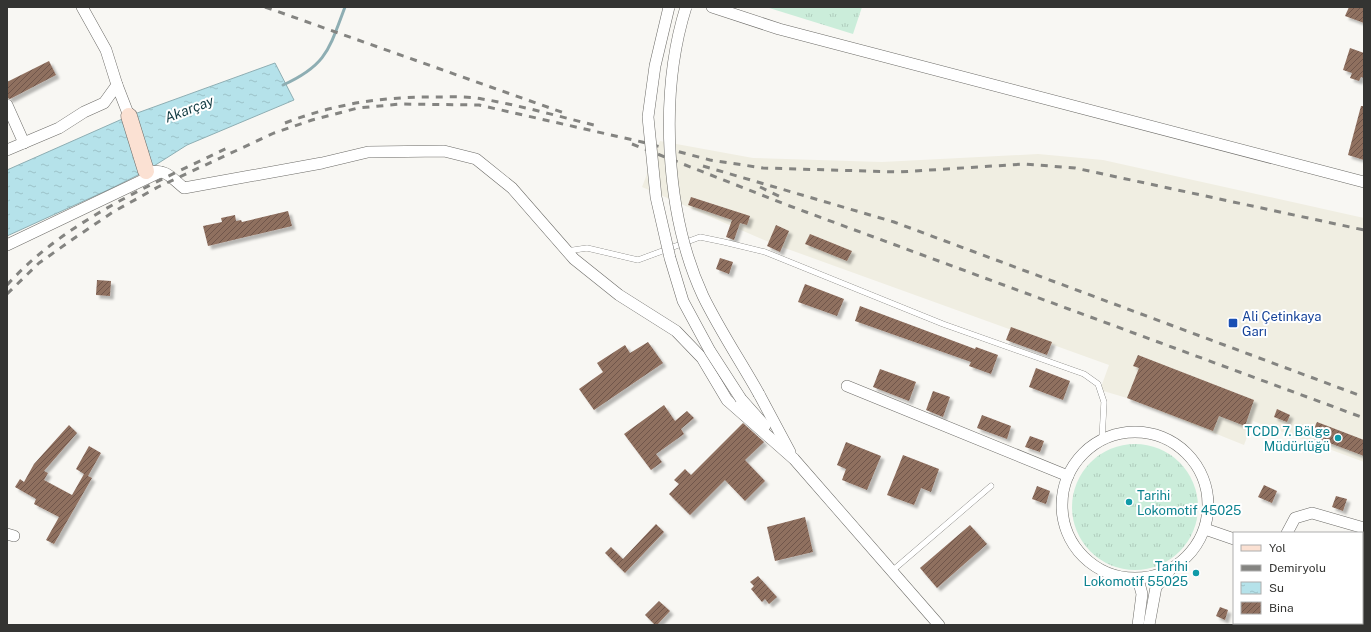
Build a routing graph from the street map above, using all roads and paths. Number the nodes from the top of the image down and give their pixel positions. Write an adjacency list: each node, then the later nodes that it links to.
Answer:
1 (82, 7): 5 (street)
2 (669, 7): 17 (street, bridge)
3 (686, 7): 17 (street, bridge)
4 (712, 7): 12 (street)
5 (117, 85): 7 (street); 8 (street)
6 (7, 105): 8 (street)
7 (129, 116): 10 (street)
8 (24, 142): 9 (street)
9 (7, 150)
10 (146, 171): 11 (street)
11 (163, 171): 13 (street); 14 (street)
12 (1364, 182)
13 (7, 245)
14 (566, 251): 16 (lane); 17 (street)
15 (847, 386): 18 (street)
16 (1102, 439): 18 (street); 21 (street)
17 (794, 459): 24 (street)
18 (1068, 476): 26 (street)
19 (991, 486): 24 (lane)
20 (1364, 528): 22 (street)
21 (1205, 529): 23 (street); 25 (street)
22 (1288, 532)
23 (1233, 539)
24 (892, 571): 27 (street)
25 (1169, 571): 26 (street); 29 (street)
26 (1138, 579): 28 (street)
27 (939, 625)
28 (1138, 625)
29 (1149, 625)

